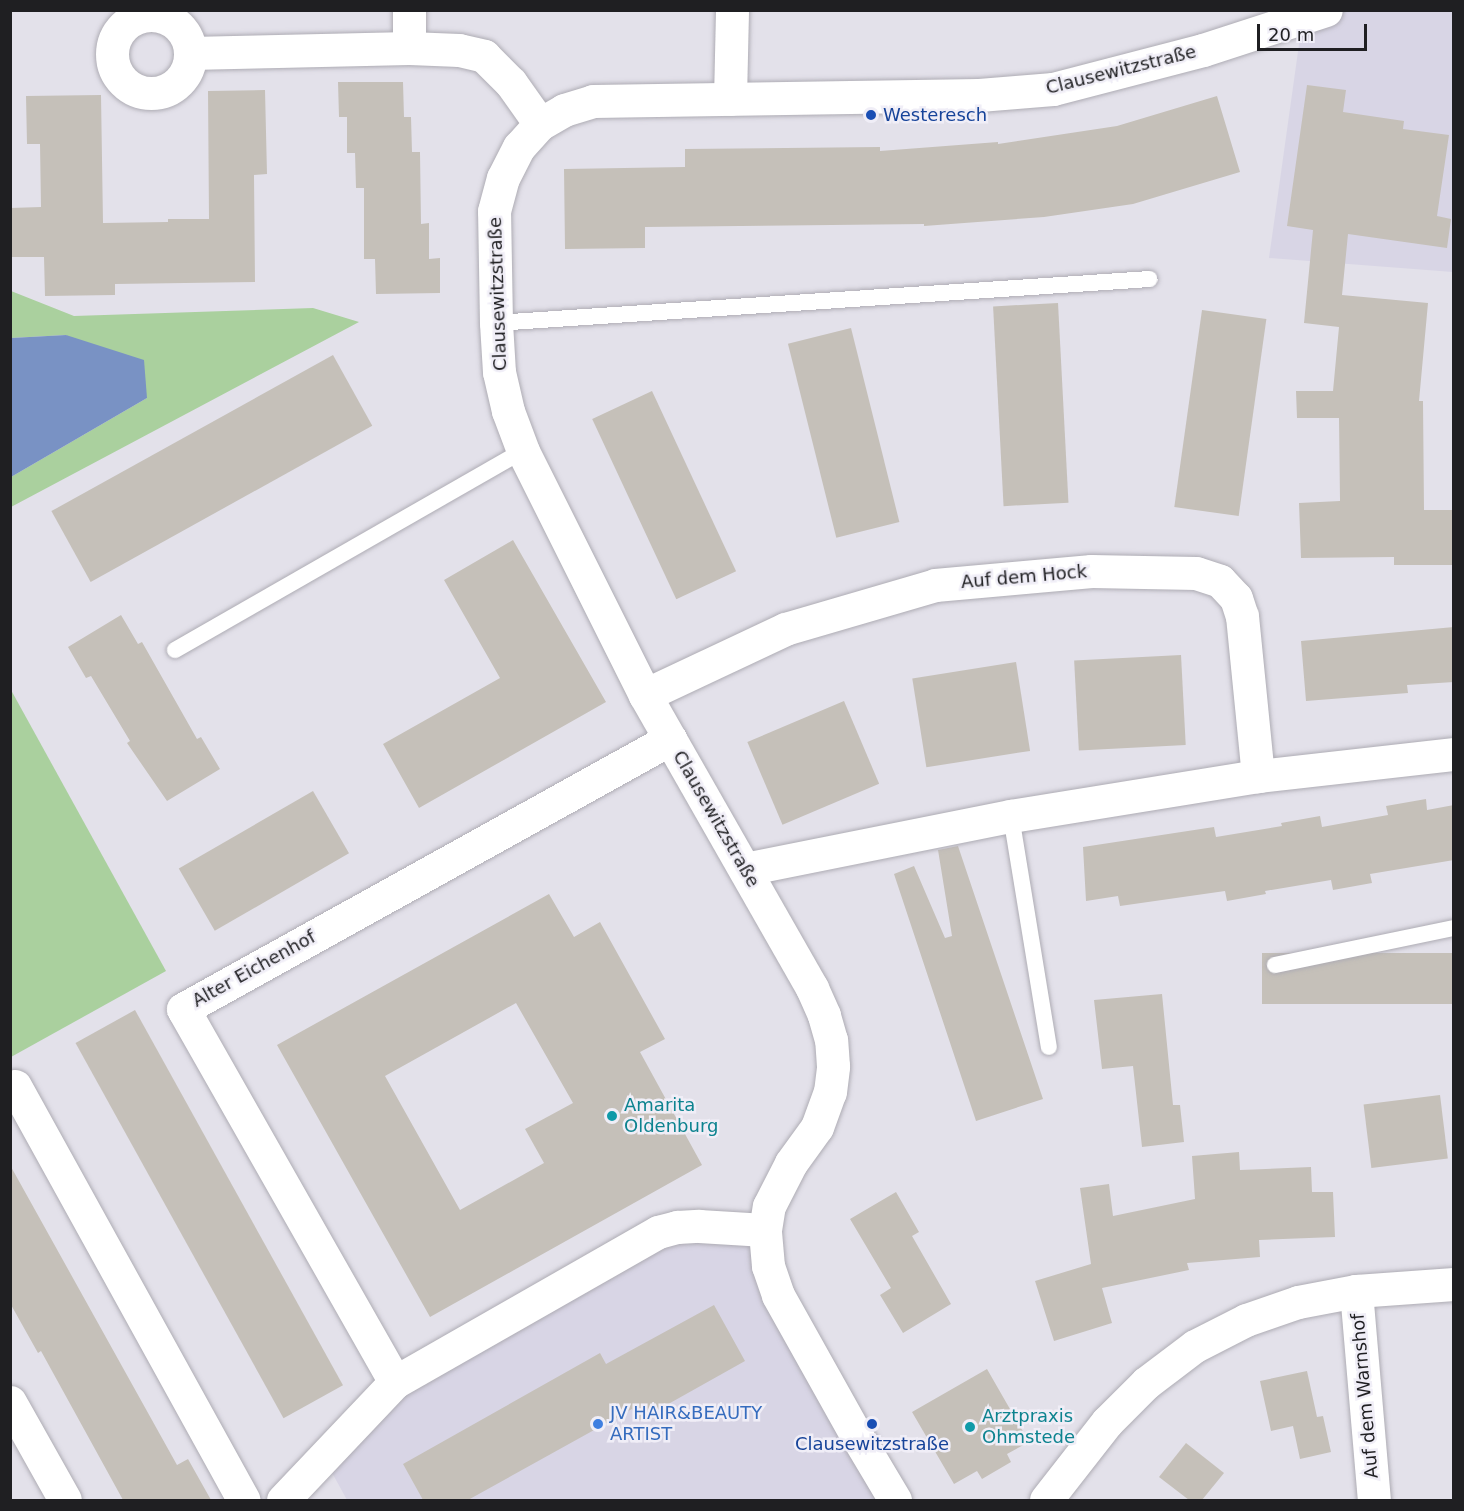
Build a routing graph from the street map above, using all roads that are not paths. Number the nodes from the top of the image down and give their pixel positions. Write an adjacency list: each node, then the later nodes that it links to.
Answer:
1 (409, 10): 5 (street)
2 (732, 10): 7 (street)
3 (1326, 10): 7 (street, Clausewitzstraße)
4 (151, 13): 6 (street); 6 (street)
5 (409, 48): 6 (street); 8 (street)
6 (190, 53)
7 (730, 99): 8 (street, Clausewitzstraße)
8 (540, 124): 10 (street, Clausewitzstraße)
9 (1150, 279): 10 (lane)
10 (496, 323): 11 (street, Clausewitzstraße)
11 (523, 451): 12 (lane); 13 (street, Clausewitzstraße)
12 (175, 650)
13 (645, 694): 14 (street, Clausewitzstraße); 16 (street, Auf dem Hock)
14 (670, 739): 18 (street, Clausewitzstraße); 26 (street, Alter Eichenhof)
15 (1454, 754): 16 (street)
16 (1258, 776): 17 (street)
17 (1011, 816): 18 (street); 21 (lane)
18 (745, 869): 23 (street, Clausewitzstraße)
19 (1454, 928): 20 (lane)
20 (1275, 965)
21 (1049, 1047)
22 (15, 1086): 29 (street)
23 (765, 1230): 26 (street); 31 (street, Clausewitzstraße)
24 (1454, 1284): 25 (street)
25 (1356, 1291): 32 (street); 33 (street, Auf dem Warnshof)
26 (395, 1382): 30 (street)
27 (10, 1402): 28 (street)
28 (65, 1500)
29 (244, 1500)
30 (283, 1500)
31 (895, 1500)
32 (1046, 1500)
33 (1374, 1500)

